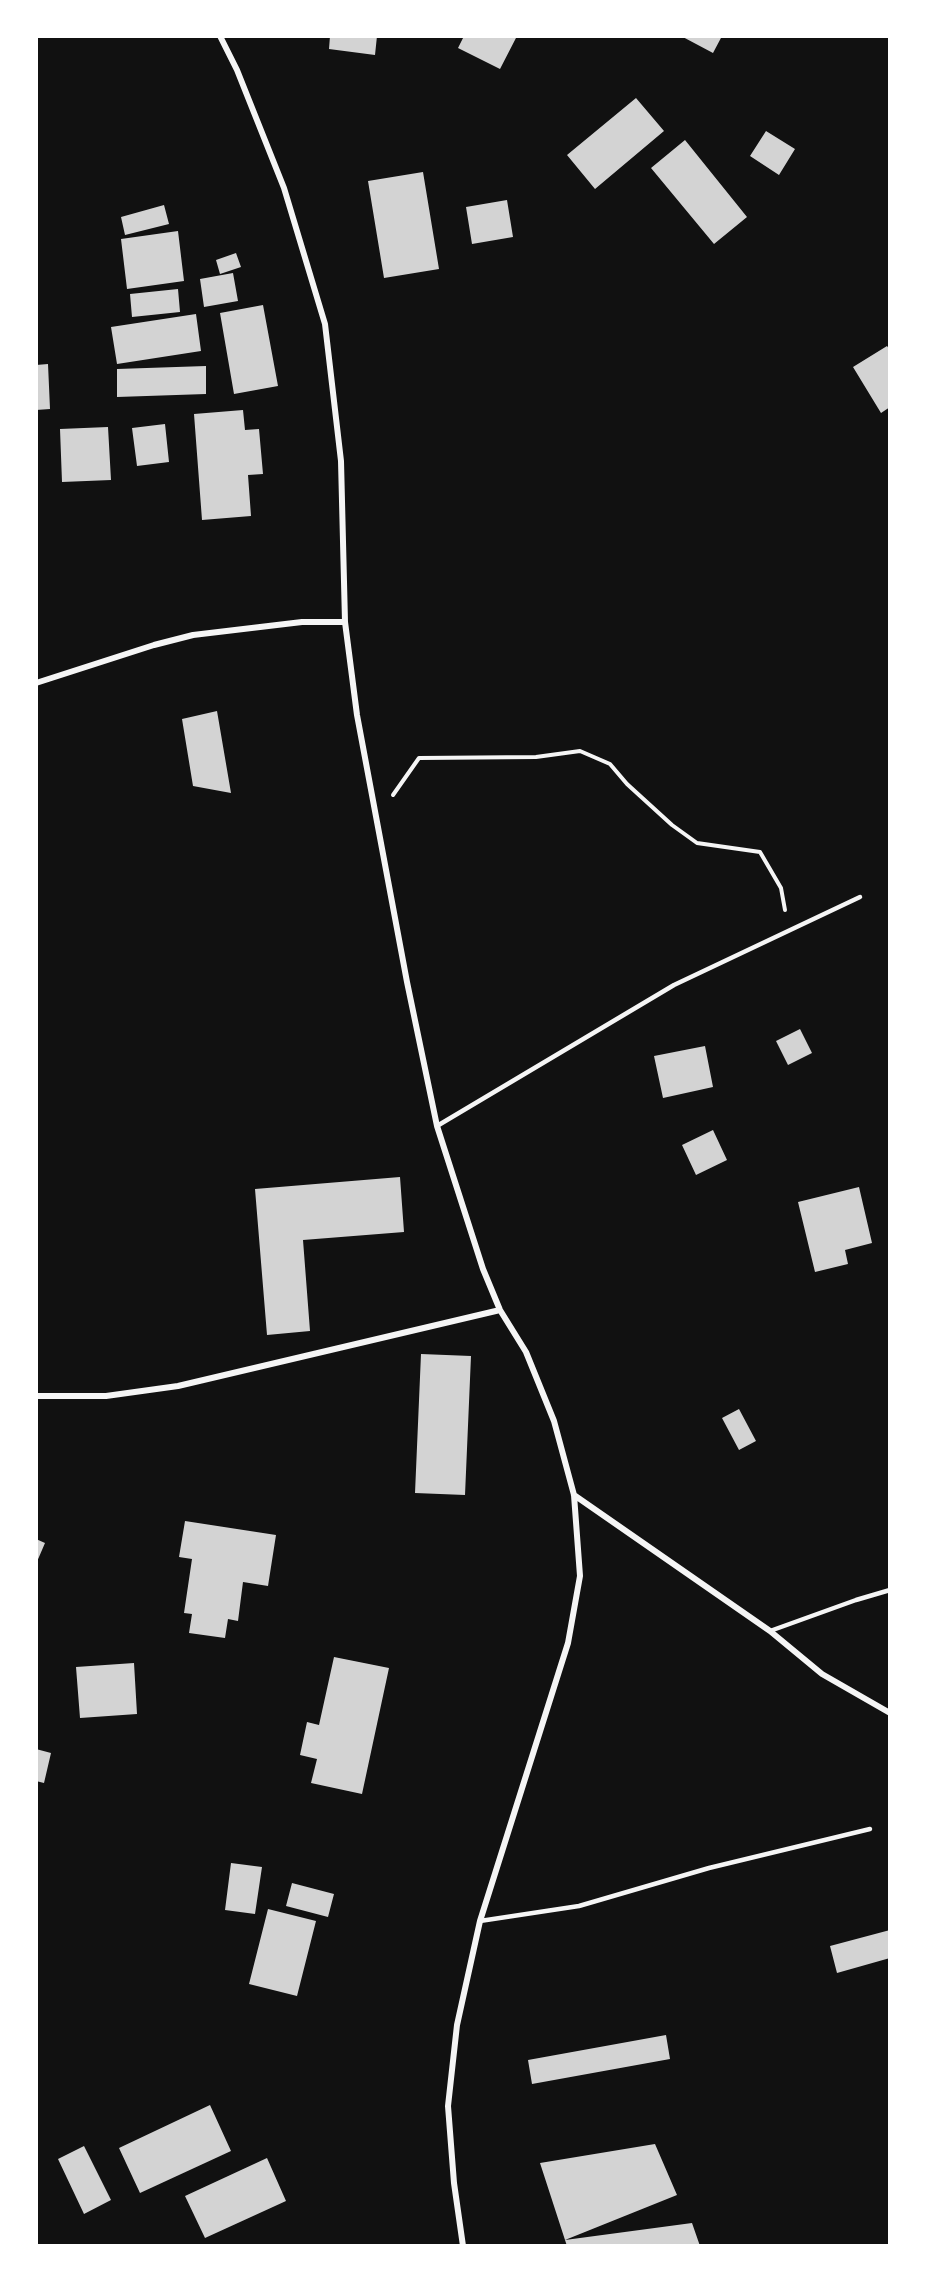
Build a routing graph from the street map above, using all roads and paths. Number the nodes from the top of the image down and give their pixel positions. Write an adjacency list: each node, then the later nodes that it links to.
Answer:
1 (220, 36): 2 (street)
2 (345, 622): 3 (street); 4 (street)
3 (36, 683)
4 (377, 818): 6 (path); 7 (street)
5 (860, 897): 6 (lane)
6 (789, 930): 7 (lane)
7 (438, 1126): 8 (street)
8 (500, 1310): 9 (street); 10 (street)
9 (36, 1396)
10 (574, 1495): 12 (street); 15 (street)
11 (890, 1590): 12 (lane)
12 (770, 1631): 13 (street)
13 (890, 1713)
14 (870, 1829): 15 (lane)
15 (480, 1921): 16 (street)
16 (463, 2246)

